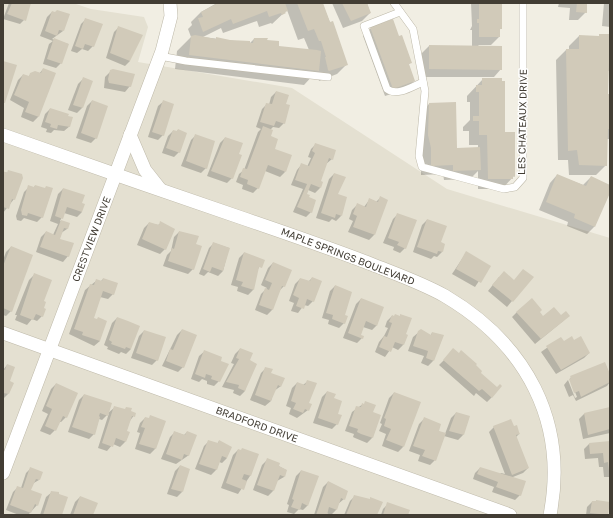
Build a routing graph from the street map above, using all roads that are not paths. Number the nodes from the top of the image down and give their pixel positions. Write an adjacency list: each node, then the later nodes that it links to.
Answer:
1 (170, 3): 5 (street, CRESTVIEW DRIVE)
2 (394, 3): 4 (lane, LES CHATEAUX DRIVE)
3 (523, 3): 7 (lane, LES CHATEAUX DRIVE)
4 (400, 12): 7 (lane, LES CHATEAUX DRIVE); 7 (lane)
5 (160, 56): 6 (lane); 9 (street, CRESTVIEW DRIVE)
6 (328, 77)
7 (423, 82)
8 (3, 135): 10 (street, MAPLE SPRINGS BOULEVARD)
9 (130, 135): 10 (street, CRESTVIEW DRIVE); 11 (street)
10 (116, 174): 11 (street, MAPLE SPRINGS BOULEVARD); 13 (street, CRESTVIEW DRIVE)
11 (160, 190): 16 (street, MAPLE SPRINGS BOULEVARD)
12 (3, 333): 13 (street, BRADFORD DRIVE)
13 (48, 349): 14 (street, CRESTVIEW DRIVE); 15 (street, BRADFORD DRIVE)
14 (3, 473)
15 (510, 515)
16 (550, 515)

